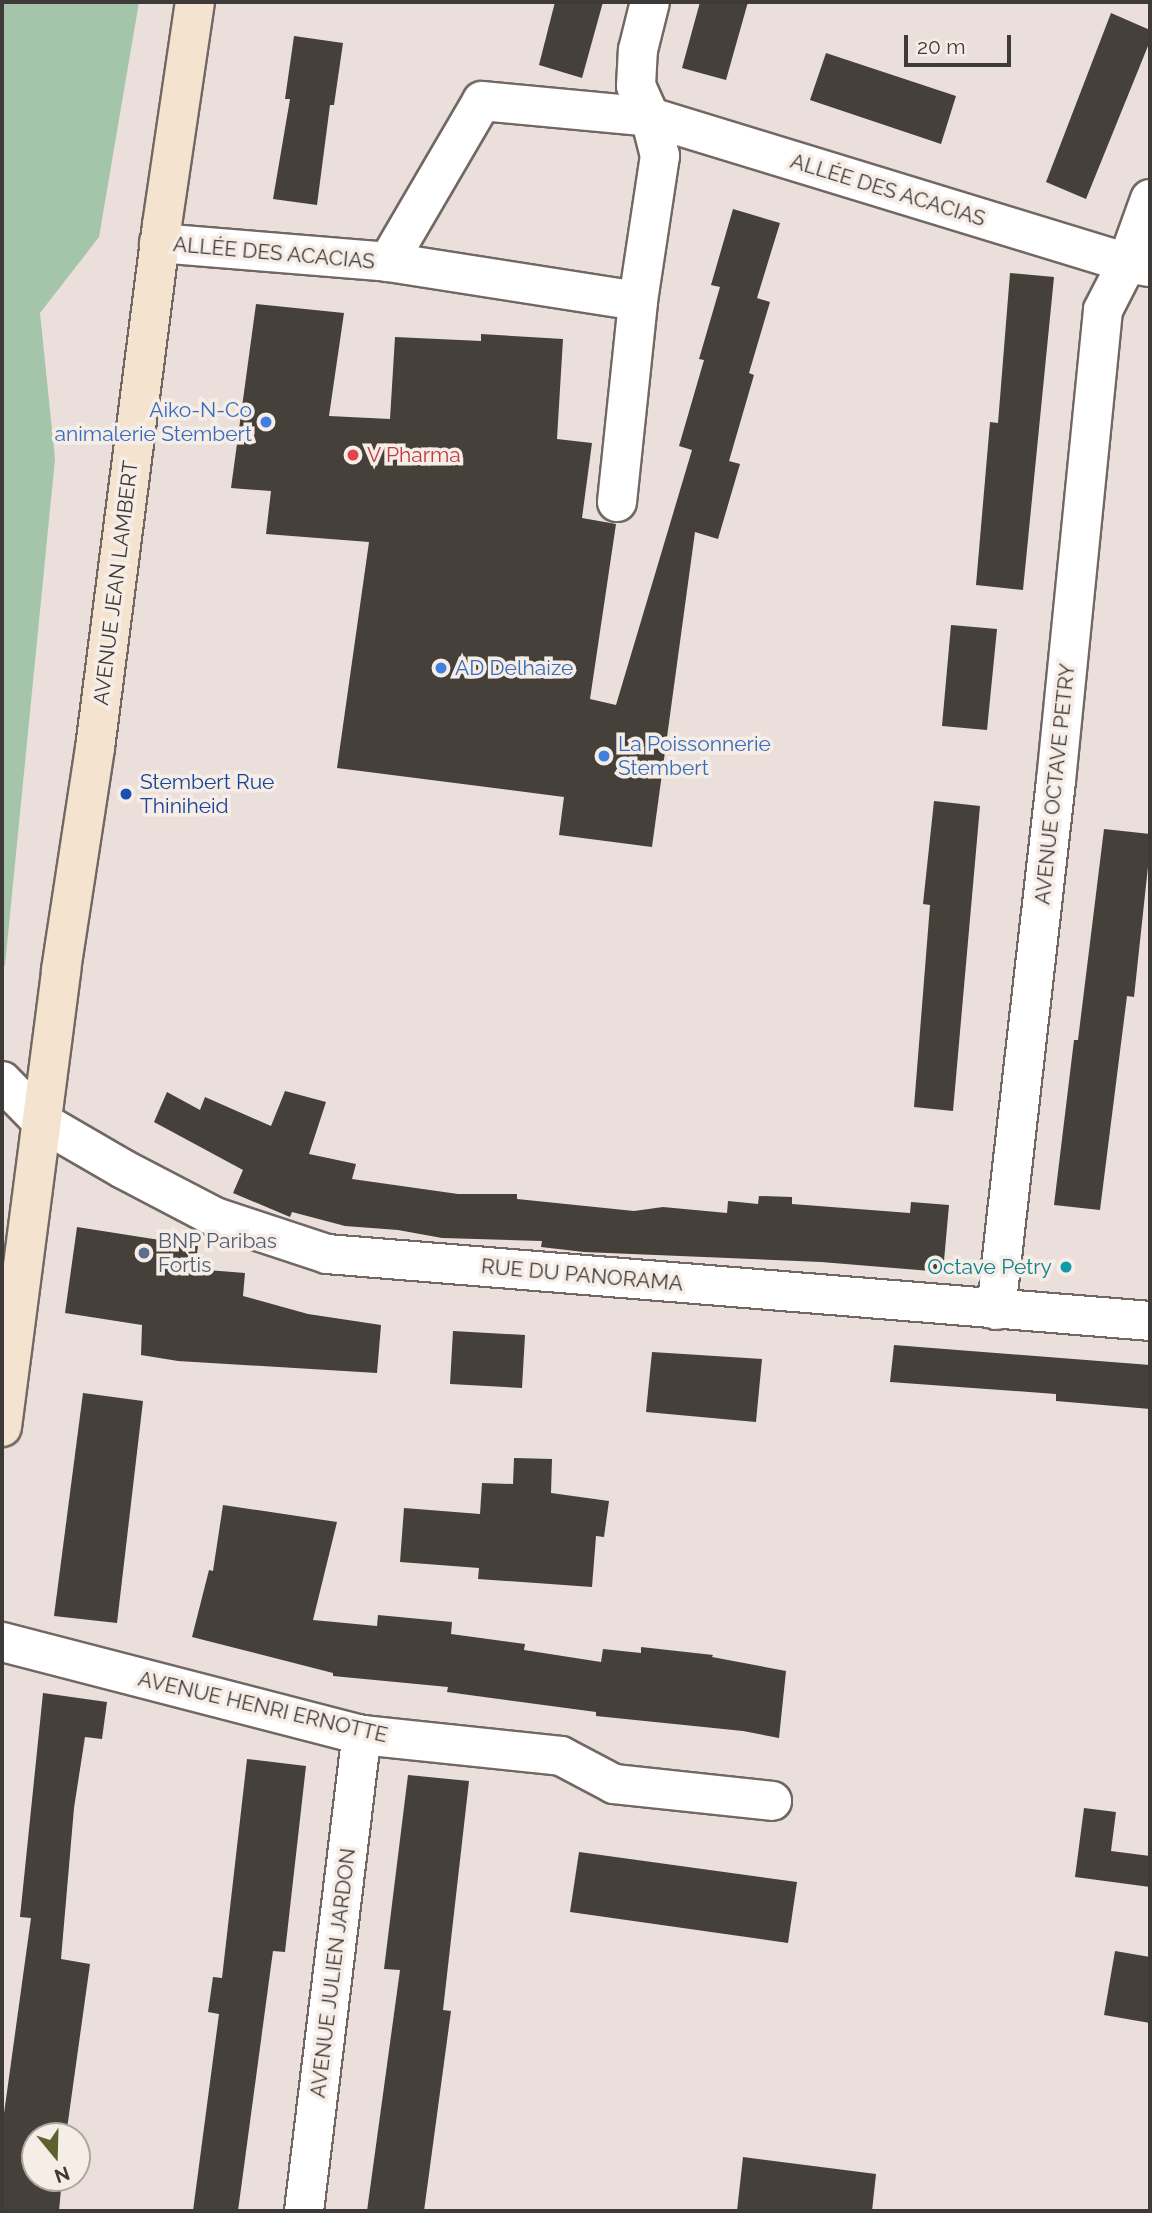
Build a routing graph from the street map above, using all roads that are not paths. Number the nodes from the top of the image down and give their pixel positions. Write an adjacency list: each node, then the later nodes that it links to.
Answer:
1 (195, 2): 5 (main road, AVENUE JEAN LAMBERT)
2 (650, 2): 3 (street)
3 (650, 117): 6 (street, ALLÉE DES ACACIAS); 7 (street, ALLÉE DES ACACIAS); 8 (street)
4 (1150, 199): 7 (street, AVENUE OCTAVE PETRY)
5 (159, 243): 6 (street, ALLÉE DES ACACIAS); 11 (main road, AVENUE JEAN LAMBERT)
6 (388, 262): 8 (street, ALLÉE DES ACACIAS)
7 (1139, 265): 12 (street, AVENUE OCTAVE PETRY)
8 (638, 301): 9 (street)
9 (617, 502)
10 (2, 1081): 11 (street, RUE DU PANORAMA)
11 (42, 1122): 12 (street, RUE DU PANORAMA); 14 (main road, AVENUE JEAN LAMBERT)
12 (996, 1310): 13 (street, RUE DU PANORAMA)
13 (1150, 1321)
14 (4, 1385): 15 (main road, AVENUE JEAN LAMBERT)
15 (2, 1427)
16 (2, 1643): 17 (street, AVENUE HENRI ERNOTTE)
17 (362, 1735): 18 (street, AVENUE HENRI ERNOTTE); 19 (street, AVENUE JULIEN JARDON)
18 (772, 1801)
19 (304, 2211)

